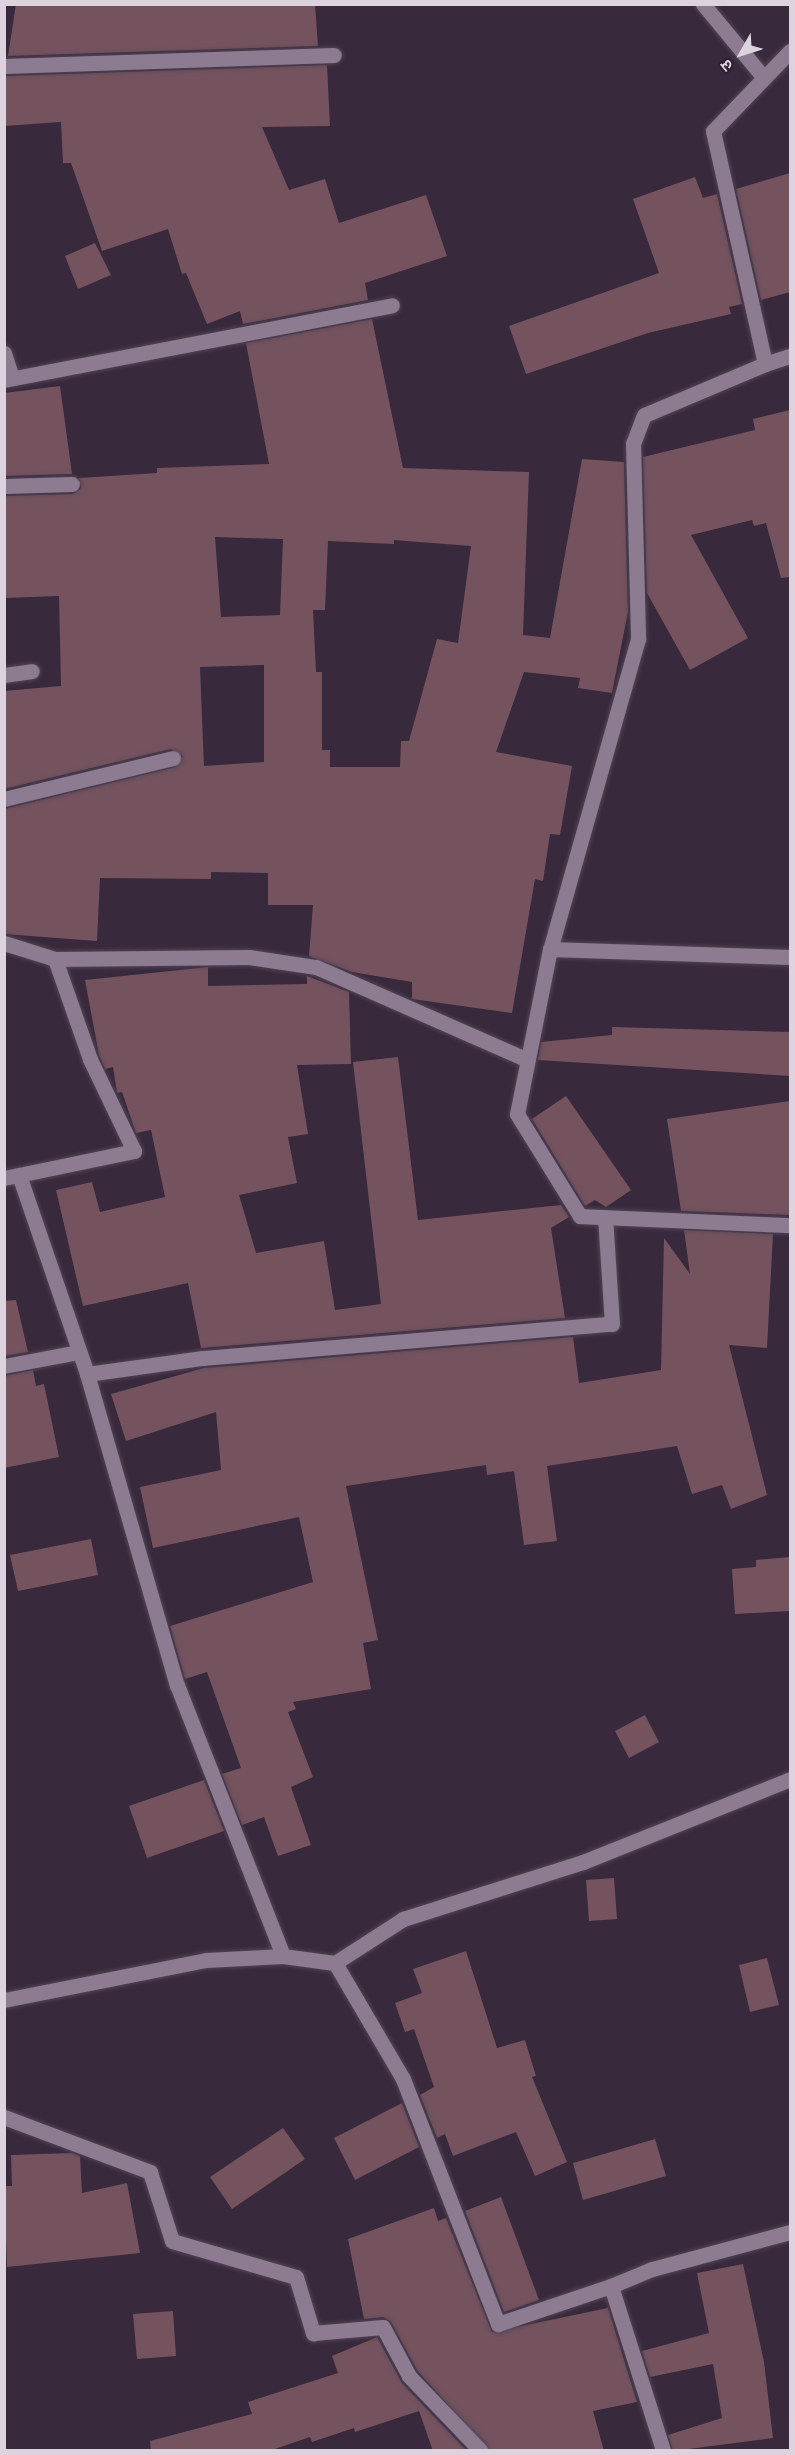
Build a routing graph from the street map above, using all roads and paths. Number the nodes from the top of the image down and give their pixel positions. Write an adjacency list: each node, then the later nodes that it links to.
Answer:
1 (703, 4): 5 (street)
2 (790, 51): 5 (street)
3 (334, 54): 4 (street)
4 (4, 66)
5 (764, 78): 9 (street)
6 (392, 305): 10 (street)
7 (4, 353): 10 (street)
8 (790, 356): 9 (street)
9 (765, 364): 18 (street)
10 (8, 379)
11 (72, 484): 12 (street)
12 (4, 486)
13 (32, 671): 14 (street)
14 (4, 675)
15 (173, 758): 16 (street)
16 (4, 799)
17 (4, 943): 20 (street)
18 (550, 949): 19 (street); 21 (street)
19 (790, 957)
20 (55, 959): 21 (street); 22 (street)
21 (526, 1059): 23 (street)
22 (12, 1176): 25 (street)
23 (605, 1217): 24 (street); 27 (street)
24 (790, 1225)
25 (78, 1352): 26 (street); 27 (street)
26 (4, 1366)
27 (87, 1374): 29 (street)
28 (790, 1779): 30 (street)
29 (283, 1956): 30 (street); 31 (street)
30 (335, 1963): 34 (street)
31 (4, 2000)
32 (4, 2116): 35 (street)
33 (790, 2232): 34 (street)
34 (611, 2286): 36 (street)
35 (480, 2451)
36 (663, 2451)

